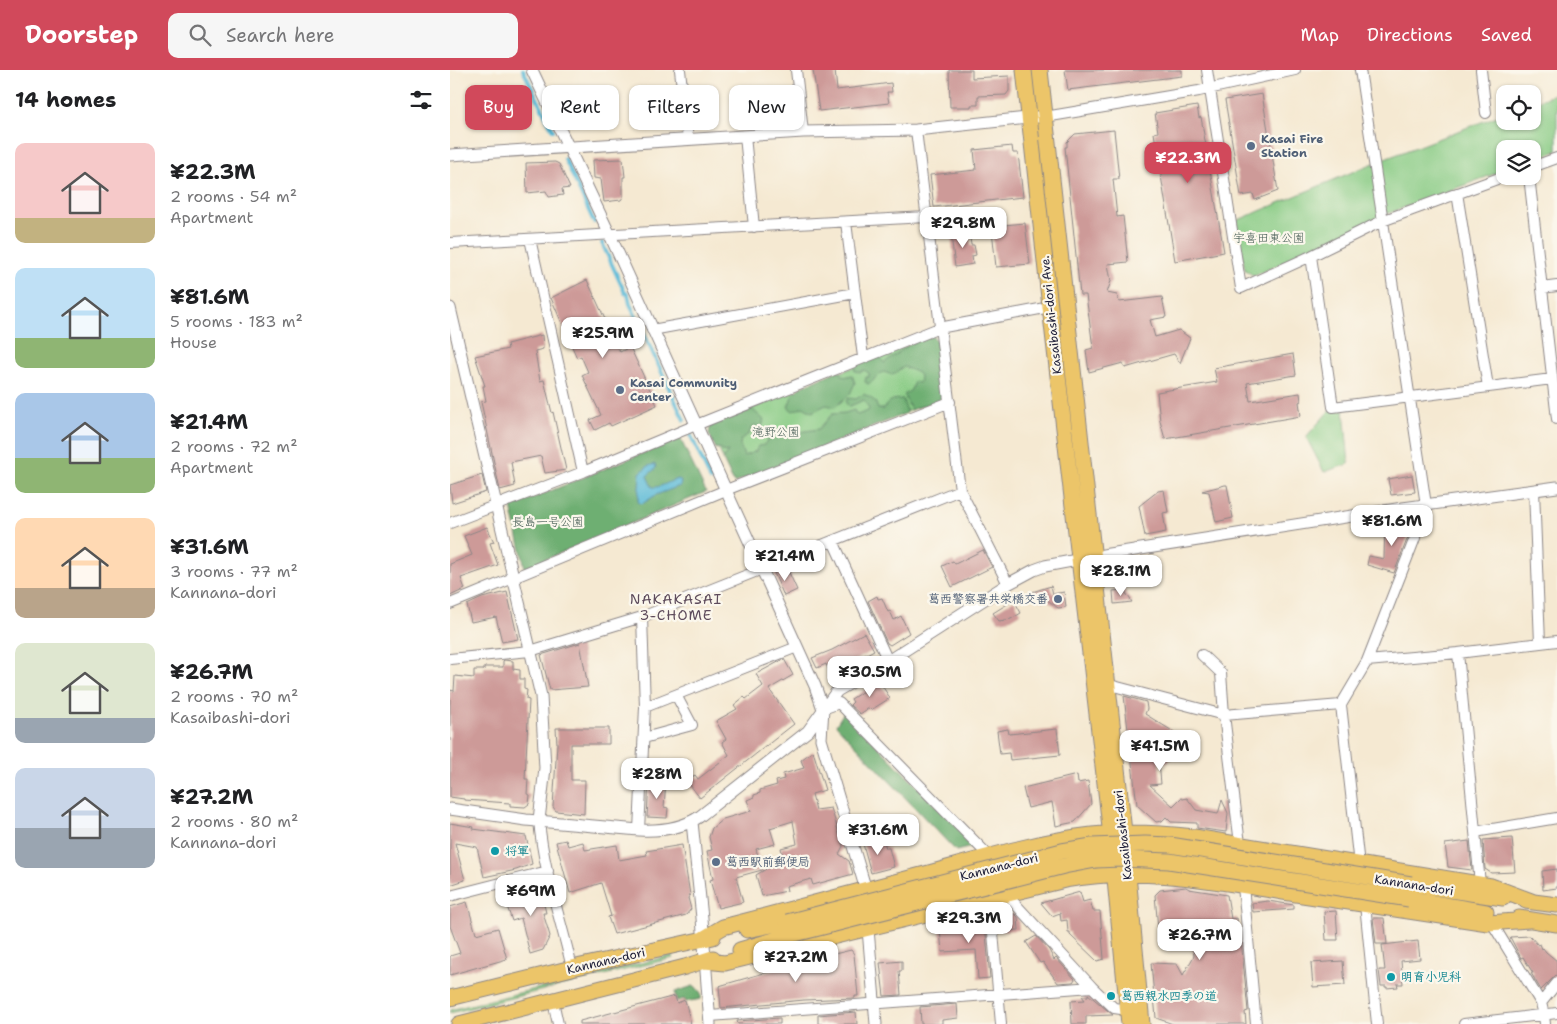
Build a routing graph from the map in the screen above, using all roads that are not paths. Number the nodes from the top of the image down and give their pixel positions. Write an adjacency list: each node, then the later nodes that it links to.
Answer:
1 (532, 70): 17 (street)
2 (680, 70): 16 (street)
3 (796, 70): 14 (street)
4 (1024, 70): 12 (main road, Kasaibashi-dori Ave.)
5 (1040, 70): 12 (main road, Kasaibashi-dori Ave.)
6 (1207, 70): 10 (street)
7 (1295, 70): 10 (street)
8 (1360, 70): 25 (street)
9 (1481, 70): 11 (street)
10 (1209, 89): 12 (street); 31 (street)
11 (1486, 113)
12 (1038, 117): 13 (street); 35 (main road, Kasaibashi-dori Ave.); 57 (main road, Kasaibashi-dori Ave.)
13 (916, 130): 14 (street); 24 (street)
14 (803, 132): 15 (street)
15 (745, 136): 16 (street); 27 (street)
16 (688, 139): 17 (street)
17 (568, 147): 18 (street); 28 (street)
18 (450, 155)
19 (1557, 158): 20 (street)
20 (1541, 164)
21 (1496, 179): 23 (street)
22 (1530, 185): 33 (street)
23 (1457, 193): 25 (street); 42 (street)
24 (926, 217): 26 (street); 37 (street)
25 (1382, 220): 31 (street); 43 (street)
26 (846, 222): 27 (street); 34 (street)
27 (754, 227): 28 (street)
28 (609, 233): 29 (street); 38 (street)
29 (530, 238): 30 (street); 47 (street)
30 (450, 243)
31 (1311, 256): 43 (street)
32 (1557, 286): 33 (street)
33 (1542, 288): 41 (street)
34 (855, 293): 38 (street); 40 (street)
35 (1050, 307): 37 (street); 57 (main road, Kasaibashi-dori Ave.)
36 (450, 308): 39 (street)
37 (939, 328): 40 (street); 44 (street)
38 (652, 330): 46 (street)
39 (455, 351): 52 (street)
40 (863, 357): 46 (street)
41 (1552, 379): 42 (street); 45 (street)
42 (1488, 387): 43 (street)
43 (1410, 397): 53 (street)
44 (950, 402): 49 (street); 50 (street)
45 (1557, 419)
46 (696, 425): 47 (street); 49 (street)
47 (583, 472): 52 (street)
48 (1557, 487): 51 (street)
49 (726, 490): 58 (street); 59 (street)
50 (960, 490): 56 (street); 60 (street)
51 (1534, 490): 53 (street); 64 (street)
52 (497, 505): 55 (street); 59 (street)
53 (1426, 505): 54 (street)
54 (1412, 507): 57 (street); 71 (street)
55 (450, 523)
56 (833, 541): 58 (street); 70 (street)
57 (1085, 559): 60 (street); 72 (main road, Kasaibashi-dori); 85 (main road, Kasaibashi-dori)
58 (762, 569): 62 (street); 65 (street)
59 (513, 578): 61 (street); 66 (street)
60 (1008, 584): 70 (street)
61 (450, 604)
62 (642, 617): 66 (street); 75 (street)
63 (1557, 641): 64 (street)
64 (1540, 643): 67 (street)
65 (797, 647): 73 (street); 76 (street)
66 (530, 651): 69 (street); 81 (street)
67 (1458, 653): 71 (street); 84 (street)
68 (1202, 656): 77 (street)
69 (450, 659)
70 (888, 661): 76 (street)
71 (1367, 662): 74 (street)
72 (1106, 684): 77 (street); 85 (main road, Kasaibashi-dori)
73 (676, 695): 75 (street); 78 (street)
74 (1341, 705): 77 (street); 88 (street)
75 (646, 707): 78 (street)
76 (824, 710): 82 (street); 87 (street); 93 (street)
77 (1224, 715): 86 (street)
78 (644, 738): 83 (street)
79 (450, 809): 81 (street)
80 (1557, 818): 84 (street)
81 (539, 820): 83 (street); 89 (street)
82 (692, 822): 83 (street); 106 (street)
83 (639, 830)
84 (1475, 832): 91 (street)
85 (1117, 833): 86 (main road); 87 (main road); 90 (main road, Kasaibashi-dori)
86 (1240, 844): 88 (main road)
87 (990, 857): 93 (main road)
88 (1359, 865): 91 (main road)
89 (548, 872): 96 (street); 108 (street)
90 (1121, 873): 92 (main road); 95 (main road); 117 (main road, Kasaibashi-dori); 124 (main road, Kasaibashi-dori)
91 (1480, 884): 98 (main road)
92 (1243, 886): 99 (main road); 125 (street)
93 (866, 890): 106 (main road)
94 (1410, 892): 98 (main road, Kannana-dori); 101 (main road, Kannana-dori); 104 (main road, Kannana-dori, bridge)
95 (1006, 894): 97 (main road); 110 (street)
96 (450, 896)
97 (990, 898): 105 (main road); 111 (street)
98 (1534, 902): 100 (main road, Kannana-dori)
99 (1365, 904): 102 (main road); 126 (street)
100 (1557, 905)
101 (1529, 920): 102 (main road); 103 (main road, Kannana-dori)
102 (1492, 923): 115 (street)
103 (1557, 924)
104 (789, 928): 106 (main road, Kannana-dori); 107 (main road, Kannana-dori)
105 (868, 929): 107 (main road); 114 (street)
106 (704, 939): 107 (street); 108 (main road, Kannana-dori)
107 (705, 961): 113 (main road, Kannana-dori); 119 (street)
108 (572, 968): 112 (main road, Kannana-dori)
109 (1557, 983): 115 (street)
110 (1092, 987): 111 (street); 117 (street)
111 (998, 994): 114 (street); 123 (street)
112 (450, 998)
113 (553, 1001): 120 (main road, Kannana-dori); 121 (street)
114 (874, 1003): 119 (street); 122 (street)
115 (1541, 1003): 118 (street)
116 (1557, 1013): 118 (street)
117 (1128, 1017)
118 (1544, 1019): 127 (street)
119 (710, 1020)
120 (459, 1024)
121 (558, 1024)
122 (876, 1024)
123 (1001, 1024)
124 (1142, 1024)
125 (1256, 1024)
126 (1377, 1024)
127 (1464, 1024)

